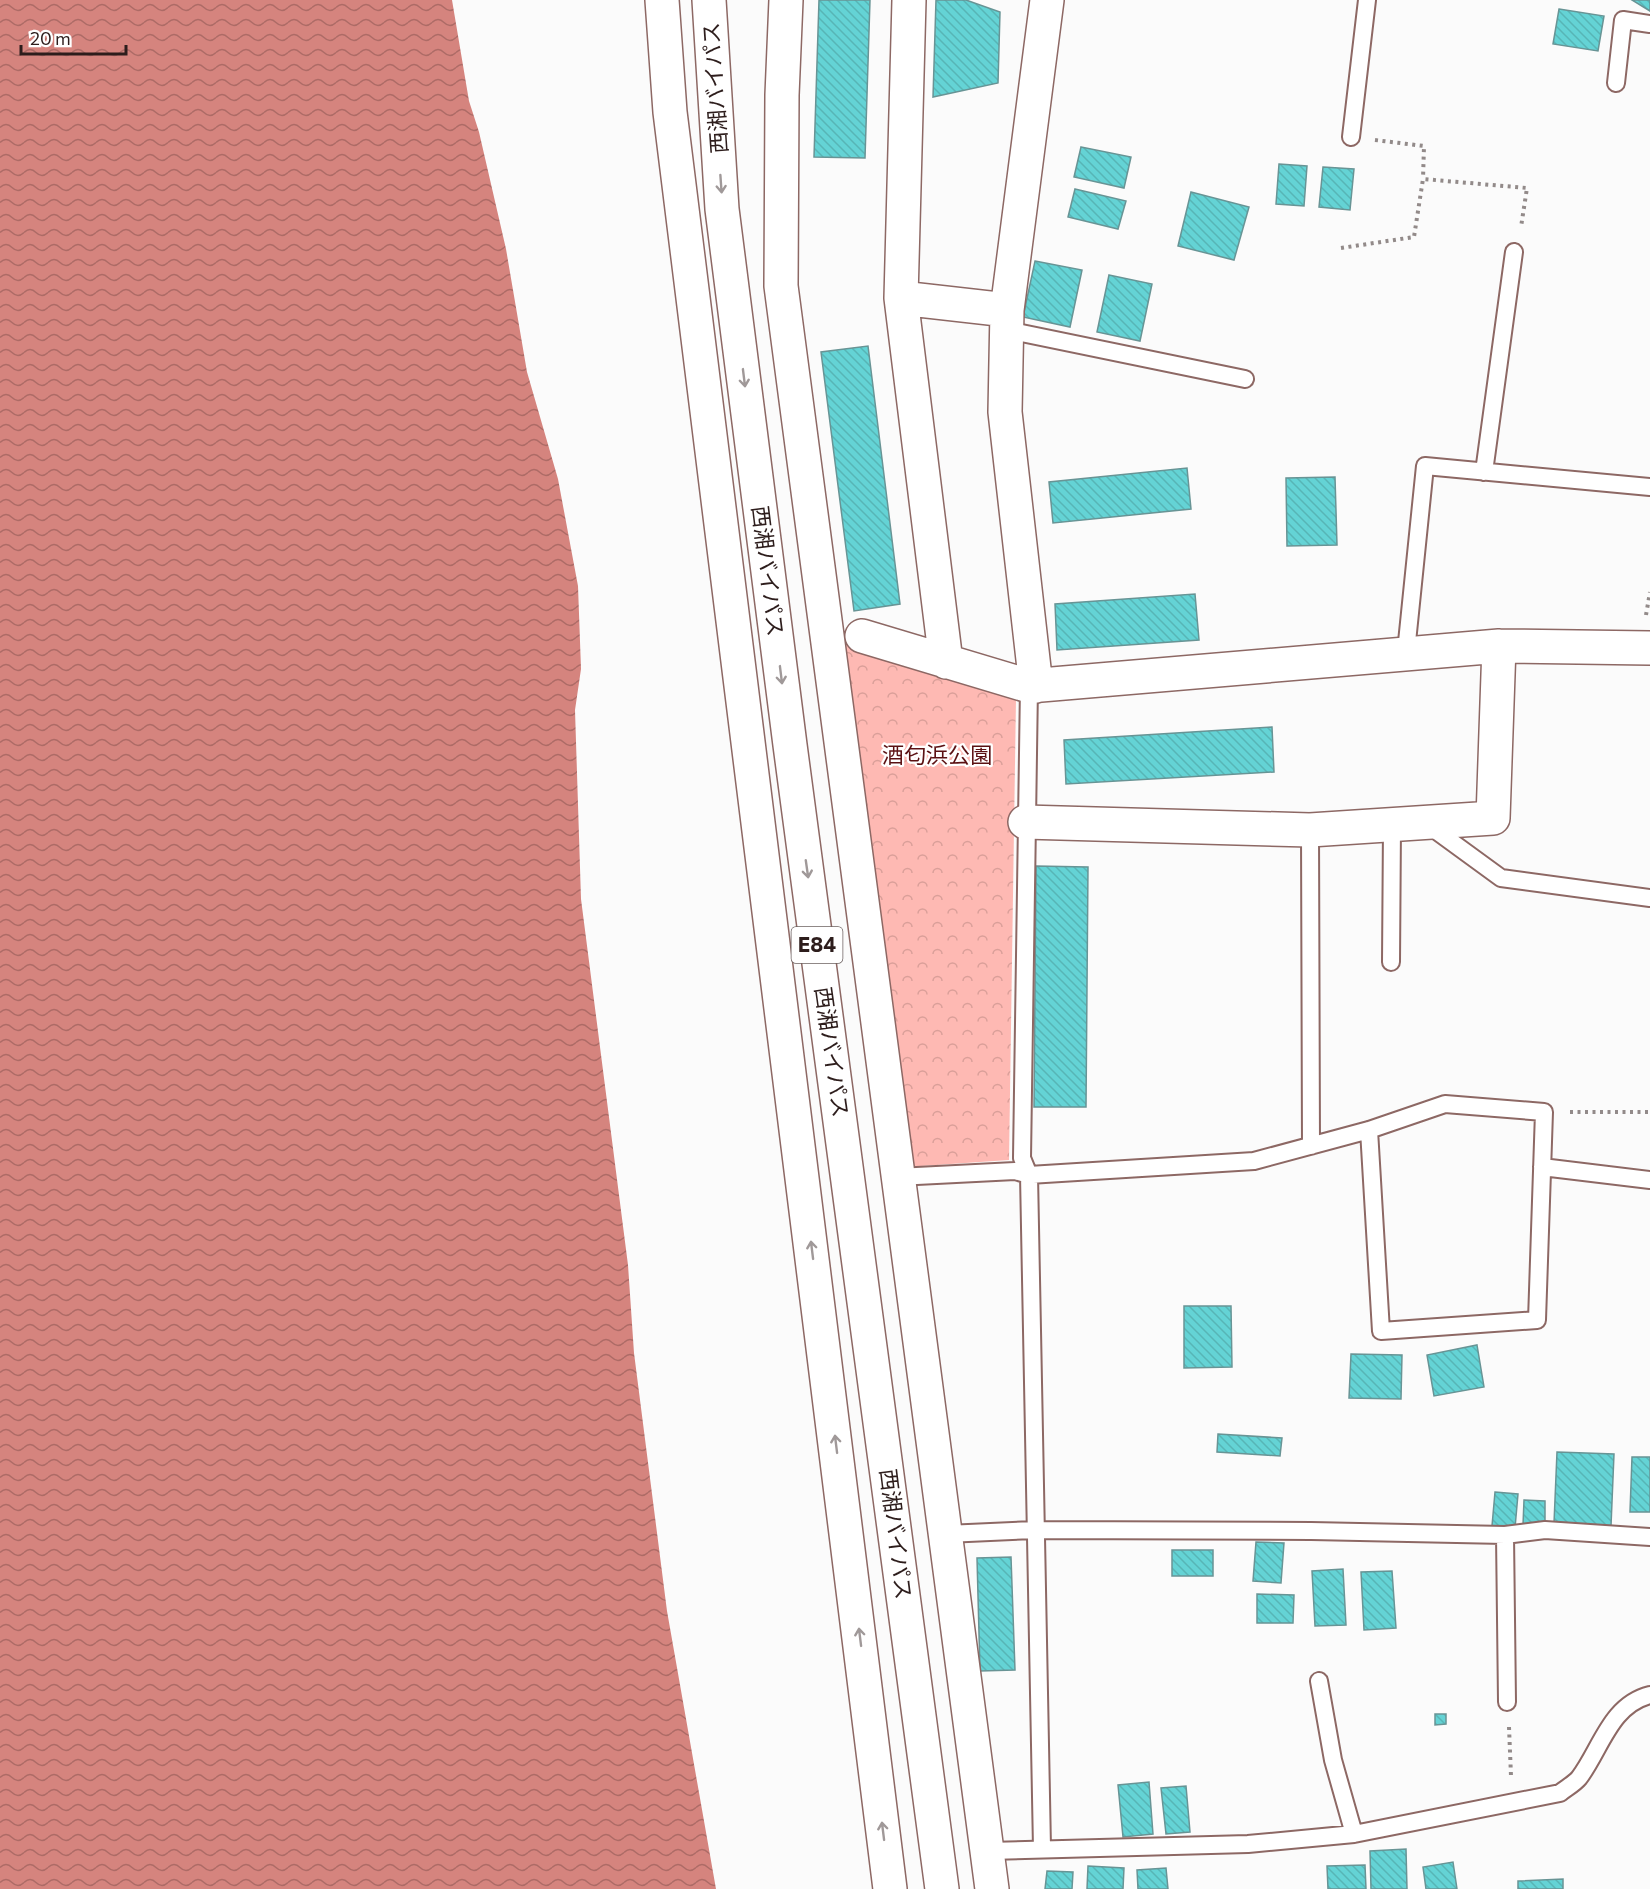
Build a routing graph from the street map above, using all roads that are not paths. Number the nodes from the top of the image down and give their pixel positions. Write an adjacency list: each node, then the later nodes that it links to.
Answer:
1 (662, 0): 44 (main road, 西湘バイパス / E84, one-way to 1)
2 (709, 0): 45 (main road, 西湘バイパス / E84, one-way to 45)
3 (786, 0): 32 (main road)
4 (909, 0): 11 (main road)
5 (1047, 0): 12 (main road)
6 (1367, 0): 9 (lane)
7 (1650, 24): 8 (lane)
8 (1616, 83)
9 (1351, 137)
10 (1514, 252): 14 (lane)
11 (901, 298): 12 (main road); 20 (main road)
12 (1007, 320): 13 (lane); 21 (main road)
13 (1245, 380)
14 (1484, 472): 15 (lane); 19 (lane)
15 (1650, 487)
16 (862, 636): 20 (main road)
17 (1499, 645): 18 (main road); 19 (main road); 23 (main road)
18 (1650, 648)
19 (1406, 652): 21 (main road)
20 (946, 662): 21 (main road)
21 (1032, 686): 22 (lane)
22 (1025, 822): 25 (main road); 31 (lane)
23 (1426, 824): 24 (main road); 26 (lane)
24 (1392, 826): 25 (main road); 27 (lane)
25 (1310, 831): 29 (lane)
26 (1650, 898)
27 (1391, 962)
28 (1369, 1130): 29 (lane); 30 (lane); 30 (lane)
29 (1311, 1146): 31 (lane)
30 (1542, 1167): 33 (lane)
31 (1029, 1174): 32 (lane); 34 (lane)
32 (897, 1177): 35 (main road)
33 (1650, 1180)
34 (1034, 1530): 35 (lane); 36 (lane); 42 (lane)
35 (946, 1534): 43 (main road)
36 (1505, 1535): 37 (lane); 40 (lane)
37 (1650, 1537)
38 (1319, 1682): 41 (lane)
39 (1650, 1695): 41 (lane)
40 (1508, 1702)
41 (1354, 1834): 42 (lane)
42 (1042, 1848): 43 (lane)
43 (988, 1851): 46 (main road)
44 (890, 1889)
45 (942, 1889)
46 (992, 1889)

